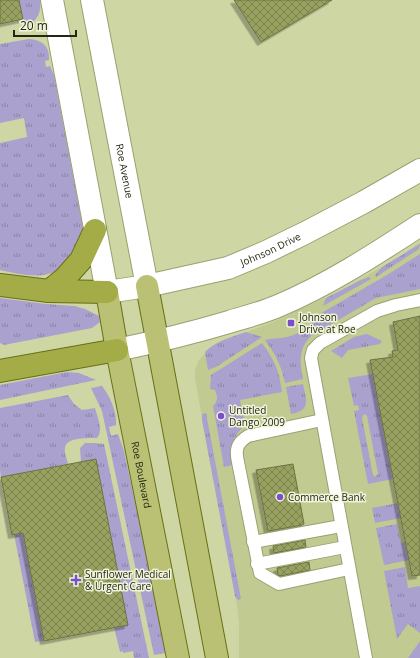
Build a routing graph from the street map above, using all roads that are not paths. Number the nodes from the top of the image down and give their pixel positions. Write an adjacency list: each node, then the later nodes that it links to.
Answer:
1 (52, 0): 5 (main road)
2 (92, 0): 7 (main road, Roe Avenue)
3 (420, 170): 7 (main road, Johnson Drive)
4 (420, 225): 11 (main road)
5 (95, 230): 8 (highway); 9 (main road)
6 (0, 285): 8 (highway)
7 (147, 286): 9 (main road, Johnson Drive); 11 (main road, Roe Avenue)
8 (48, 291): 9 (highway)
9 (107, 292): 12 (main road, Roe Boulevard)
10 (420, 300): 14 (lane)
11 (158, 342): 12 (main road); 21 (main road)
12 (117, 350): 13 (highway); 20 (main road, Roe Boulevard)
13 (0, 371)
14 (322, 420): 15 (lane); 16 (lane)
15 (342, 526): 16 (lane); 17 (lane)
16 (253, 542): 18 (lane)
17 (346, 547): 18 (lane); 19 (lane)
18 (257, 564): 19 (lane)
19 (349, 569): 22 (lane)
20 (178, 658)
21 (217, 658)
22 (366, 658)

